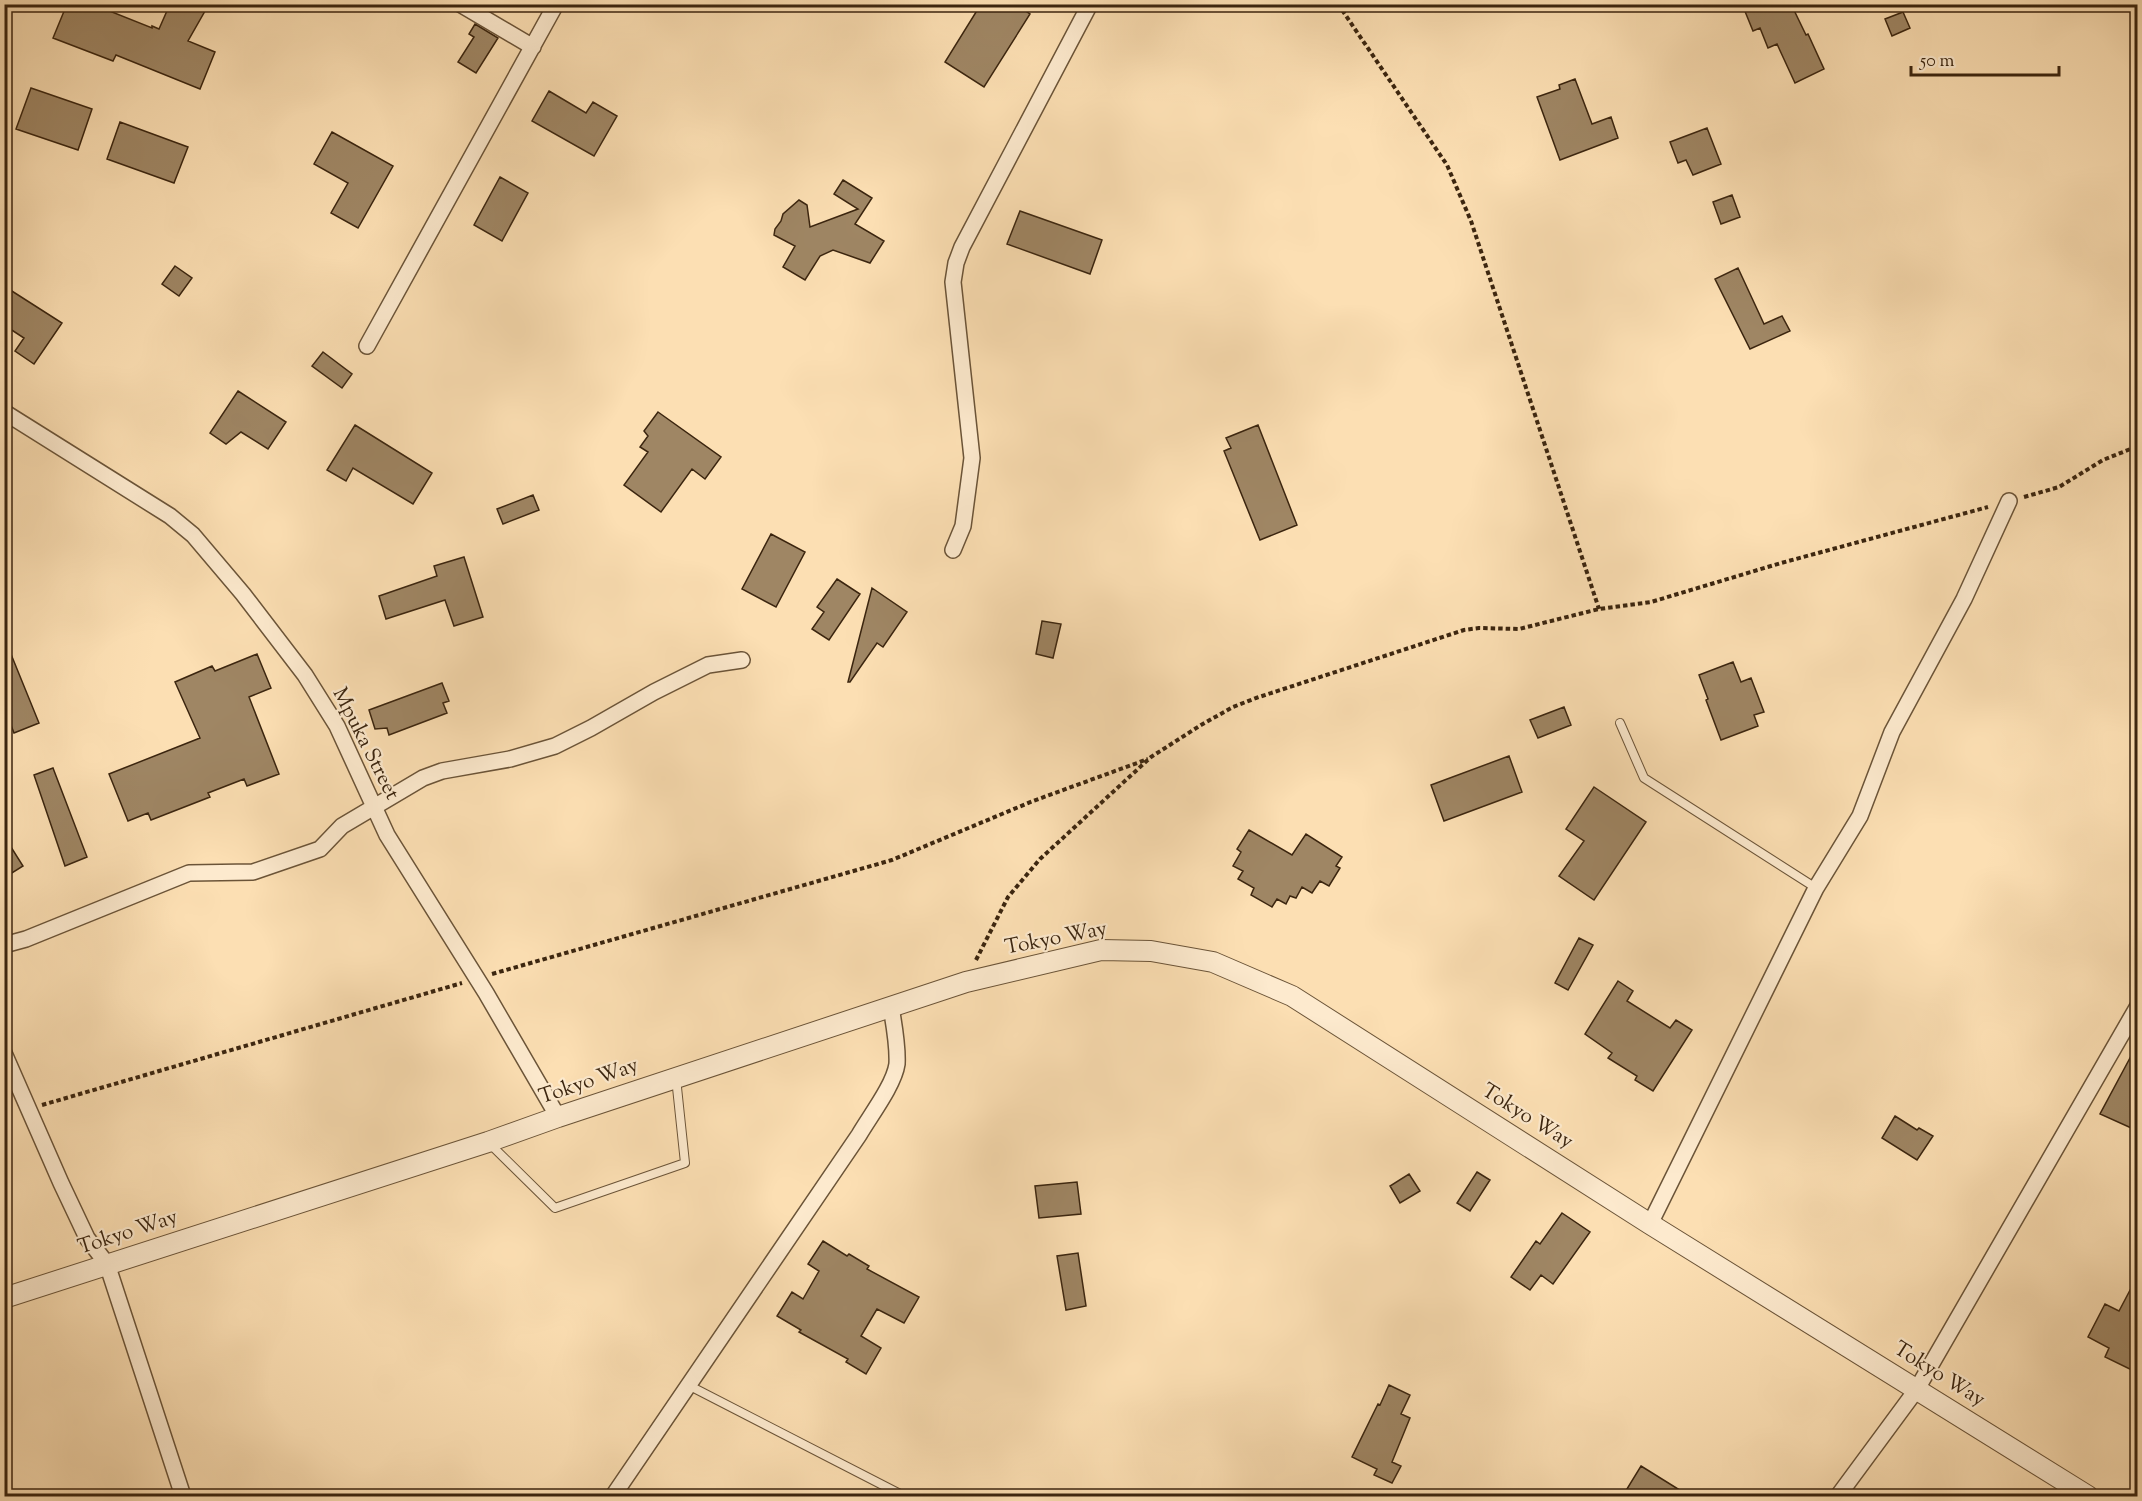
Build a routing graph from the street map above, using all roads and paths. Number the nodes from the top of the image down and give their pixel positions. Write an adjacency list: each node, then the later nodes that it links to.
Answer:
1 (460, 4): 5 (street)
2 (556, 4): 5 (street)
3 (1090, 4): 10 (street)
4 (1338, 4): 11 (path)
5 (533, 47): 6 (street)
6 (367, 346)
7 (4, 412): 15 (street, Mpuka Street)
8 (2138, 446): 9 (path)
9 (2009, 501): 11 (path); 16 (street)
10 (953, 550)
11 (1599, 609): 14 (path)
12 (742, 660): 15 (street)
13 (1620, 723): 16 (lane)
14 (1151, 758): 18 (path); 19 (path)
15 (374, 808): 17 (street); 18 (street, Mpuka Street)
16 (1816, 888): 27 (street)
17 (4, 945)
18 (477, 979): 24 (path); 25 (street, Mpuka Street)
19 (966, 982): 21 (street, Tokyo Way); 27 (street, Tokyo Way)
20 (2138, 1006): 31 (street)
21 (891, 1007): 23 (street, Tokyo Way); 30 (street)
22 (4, 1053): 24 (street)
23 (676, 1078): 25 (street, Tokyo Way); 26 (lane)
24 (29, 1109): 28 (street)
25 (558, 1117): 26 (street, Tokyo Way)
26 (488, 1142): 28 (street, Tokyo Way)
27 (1650, 1224): 31 (street, Tokyo Way)
28 (107, 1264): 29 (street, Tokyo Way); 32 (street)
29 (4, 1298)
30 (688, 1385): 33 (street); 34 (lane)
31 (1917, 1389): 35 (street); 36 (street, Tokyo Way)
32 (183, 1497)
33 (613, 1497)
34 (904, 1497)
35 (1838, 1497)
36 (2088, 1497)

